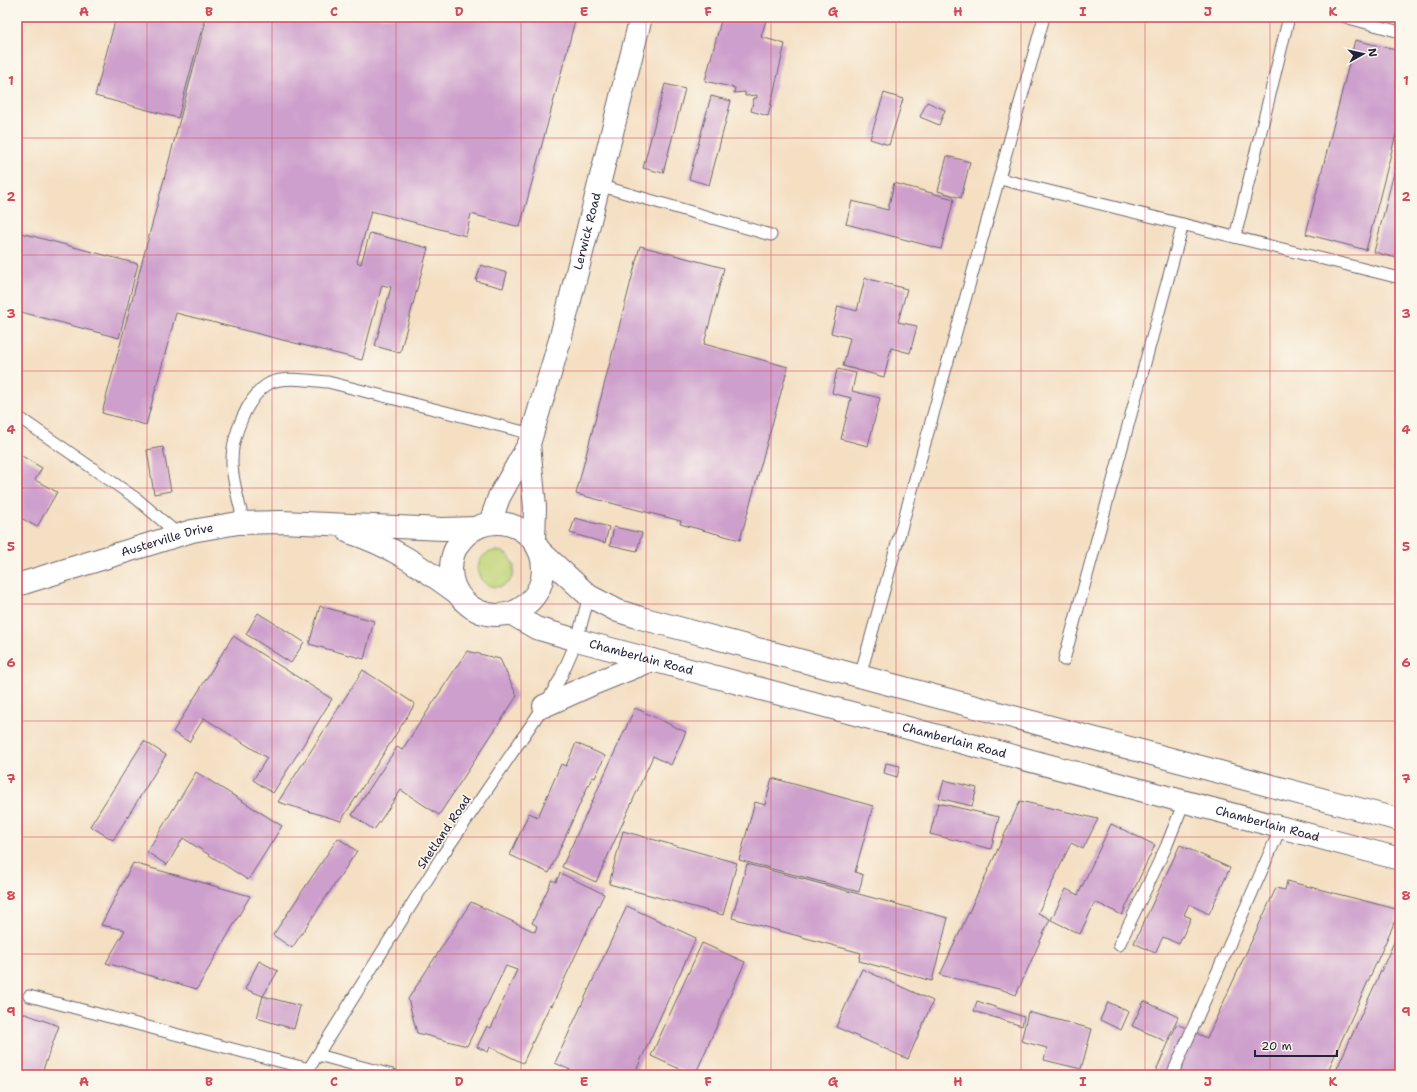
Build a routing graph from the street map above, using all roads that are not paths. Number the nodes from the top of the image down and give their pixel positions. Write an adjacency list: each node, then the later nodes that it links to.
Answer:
1 (641, 17): 7 (street, Lerwick Road)
2 (1044, 17): 6 (lane)
3 (1290, 17): 10 (lane)
4 (1345, 17): 5 (lane)
5 (1400, 32)
6 (1000, 179): 8 (lane); 26 (lane)
7 (598, 185): 9 (lane); 13 (street, Lerwick Road)
8 (1183, 224): 10 (lane); 25 (lane)
9 (771, 235)
10 (1235, 237): 11 (lane)
11 (1400, 278)
12 (17, 416): 17 (lane)
13 (530, 439): 14 (lane); 16 (street, Lerwick Road); 18 (street, Lerwick Road)
14 (244, 523): 15 (street, Austerville Drive); 17 (street, Austerville Drive)
15 (323, 524): 16 (street, Austerville Drive); 20 (street, Austerville Drive)
16 (483, 526): 18 (street); 20 (street)
17 (179, 535): 19 (street, Austerville Drive)
18 (537, 545): 21 (street); 22 (street)
19 (17, 585)
20 (456, 592): 22 (street)
21 (589, 596): 23 (lane, Shetland Road); 26 (street)
22 (512, 614): 23 (street, Chamberlain Road)
23 (577, 640): 24 (street, Chamberlain Road); 27 (lane, Shetland Road)
24 (652, 660): 27 (street); 28 (street, Chamberlain Road)
25 (1064, 660)
26 (860, 676): 29 (street)
27 (544, 706): 34 (lane, Shetland Road)
28 (1184, 802): 30 (street, Chamberlain Road); 32 (lane)
29 (1400, 820)
30 (1281, 828): 31 (street, Chamberlain Road); 37 (lane)
31 (1400, 859)
32 (1119, 945)
33 (29, 996): 35 (lane)
34 (318, 1055): 35 (lane, Shetland Road); 36 (lane)
35 (307, 1072)
36 (392, 1075)
37 (1172, 1075)

